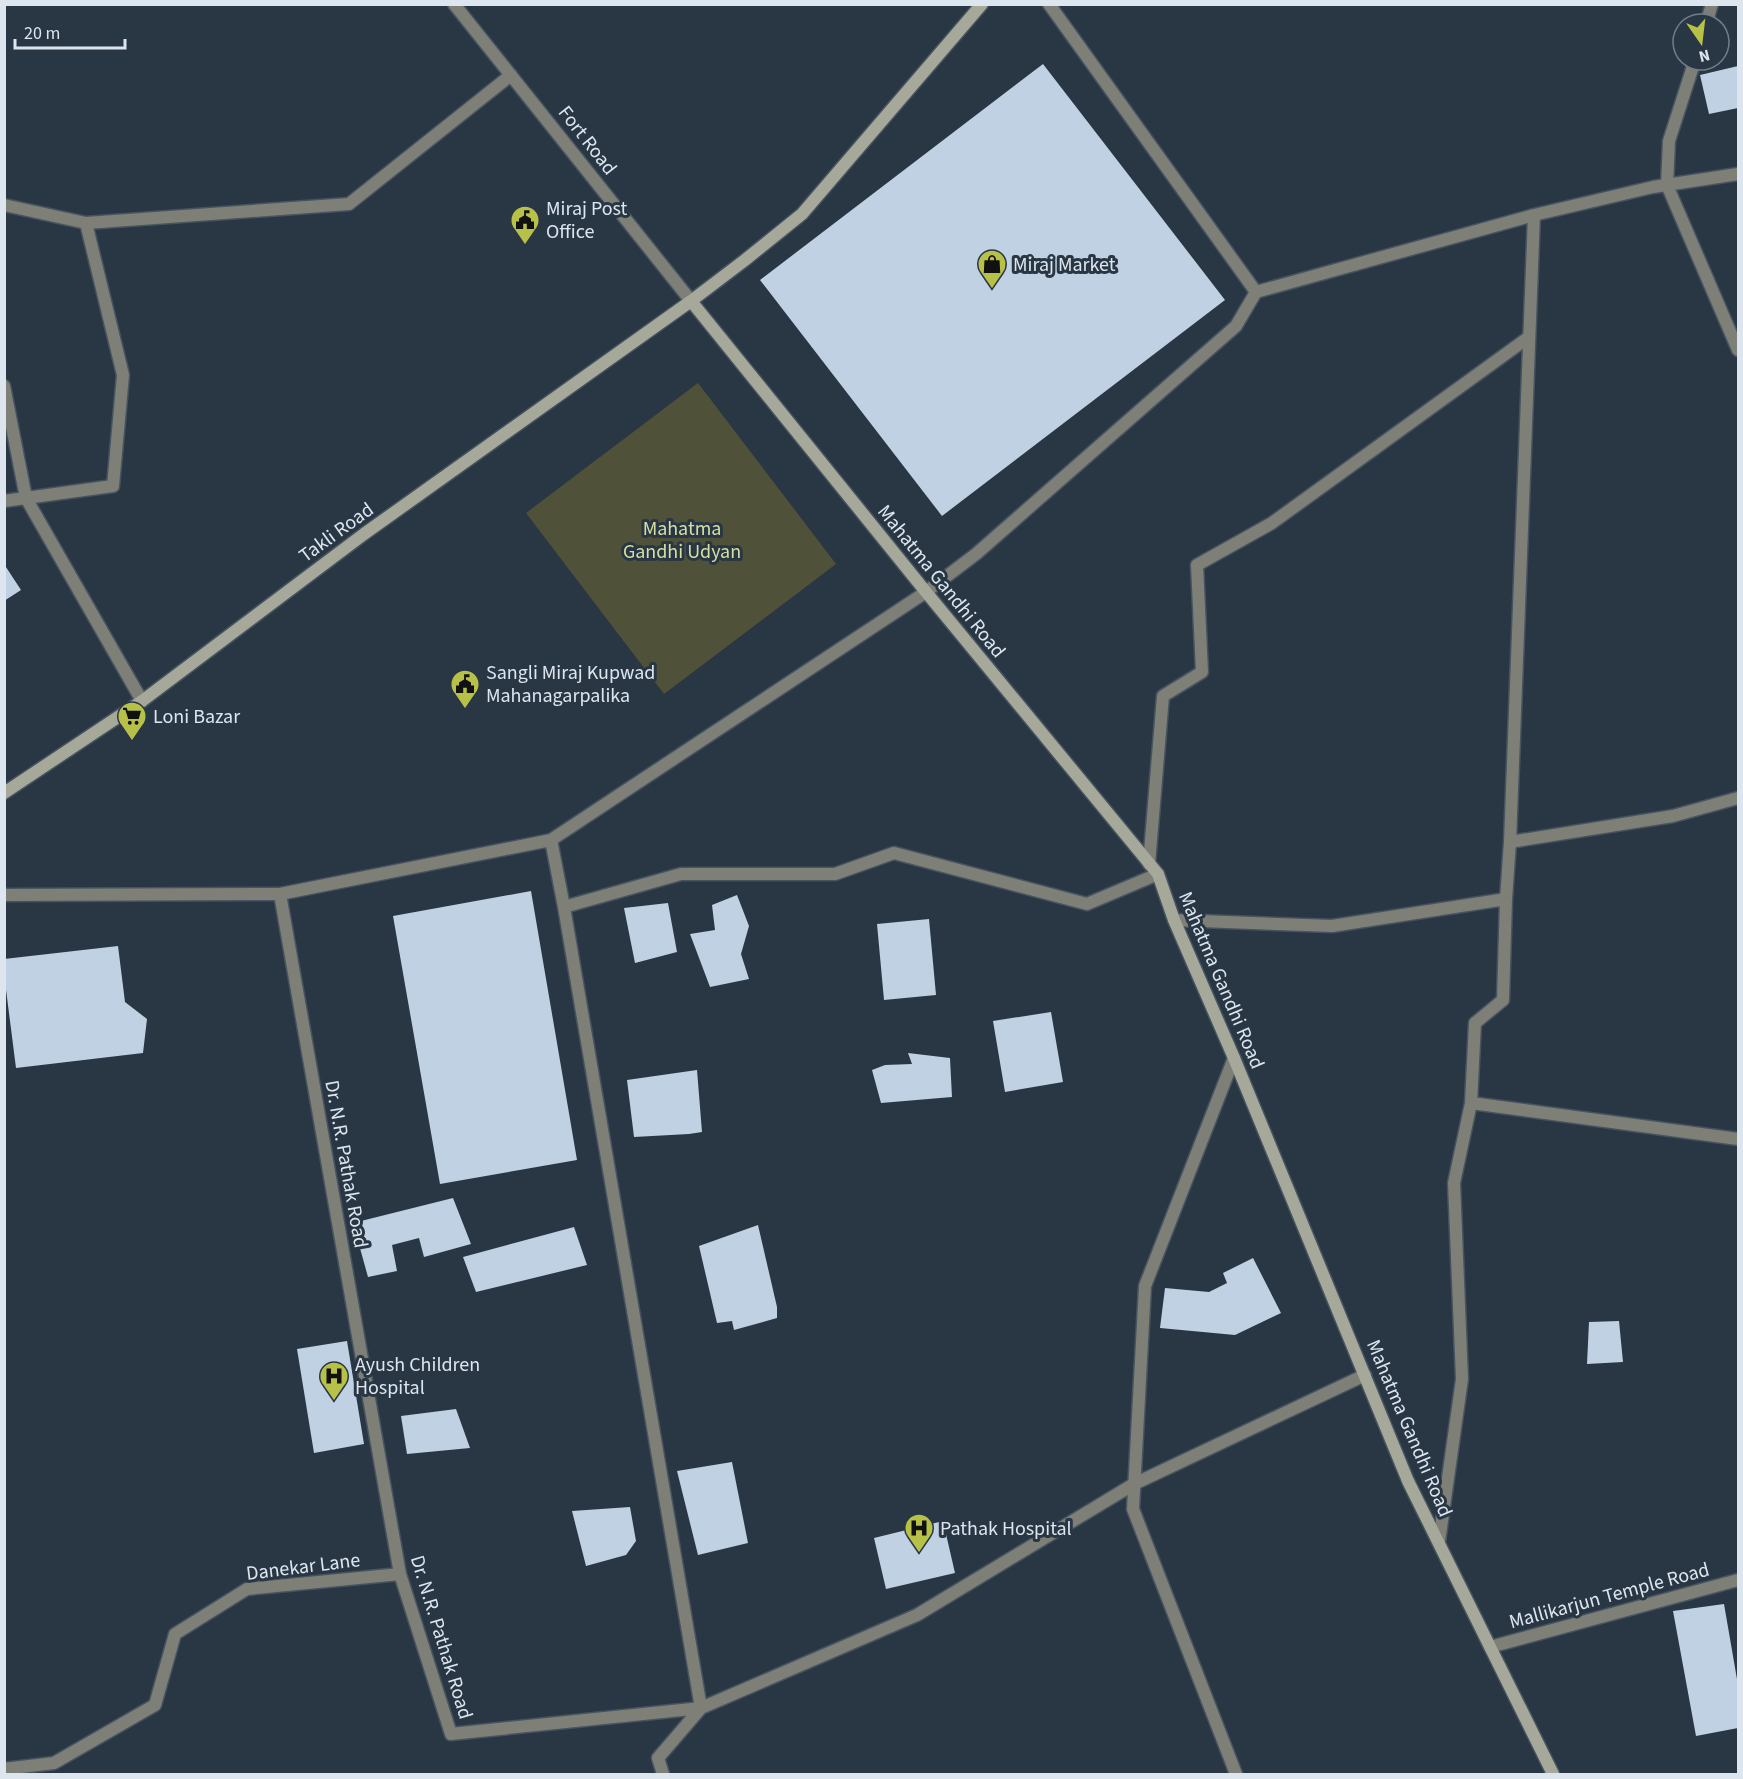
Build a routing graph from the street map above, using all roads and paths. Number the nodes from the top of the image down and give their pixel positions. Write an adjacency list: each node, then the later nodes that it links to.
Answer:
1 (454, 4): 5 (street, Fort Road)
2 (982, 4): 12 (main road, Takli Road)
3 (1049, 4): 11 (street)
4 (1691, 72): 7 (street)
5 (511, 75): 10 (street); 12 (street, Fort Road)
6 (1738, 174): 7 (street)
7 (1667, 184): 9 (street); 14 (street)
8 (4, 205): 10 (street)
9 (1534, 215): 11 (street); 13 (street)
10 (86, 223): 16 (street)
11 (1256, 292): 18 (street)
12 (691, 301): 18 (main road, Mahatma Gandhi Road); 19 (main road, Takli Road)
13 (1529, 337): 23 (street); 24 (street)
14 (1738, 350)
15 (4, 386): 16 (street)
16 (26, 498): 17 (street); 19 (street)
17 (4, 501)
18 (926, 592): 22 (street); 24 (main road, Mahatma Gandhi Road)
19 (142, 701): 20 (main road, Takli Road)
20 (4, 793)
21 (1738, 798): 23 (street)
22 (551, 840): 26 (street); 29 (street)
23 (1510, 842): 28 (street)
24 (1149, 864): 25 (main road, Mahatma Gandhi Road)
25 (1158, 874): 29 (street); 30 (main road, Mahatma Gandhi Road)
26 (280, 894): 27 (street); 37 (street, Dr. N.R. Pathak Road)
27 (4, 895)
28 (1506, 899): 30 (street); 32 (street)
29 (564, 907): 40 (street)
30 (1174, 920): 31 (main road, Mahatma Gandhi Road)
31 (1233, 1058): 34 (main road, Mahatma Gandhi Road); 35 (street)
32 (1471, 1103): 33 (street); 36 (street)
33 (1738, 1139)
34 (1365, 1375): 35 (street, Dr. N.R. Pathak Road); 36 (main road, Mahatma Gandhi Road)
35 (1134, 1484): 40 (street, Dr. N.R. Pathak Road); 43 (street)
36 (1439, 1542): 39 (main road, Mahatma Gandhi Road)
37 (399, 1574): 40 (street, Dr. N.R. Pathak Road); 41 (street, Danekar Lane)
38 (1738, 1580): 39 (street, Mallikarjun Temple Road)
39 (1490, 1647): 44 (main road, Mahatma Gandhi Road)
40 (701, 1708): 42 (street)
41 (4, 1769)
42 (663, 1774)
43 (1236, 1774)
44 (1553, 1774)

